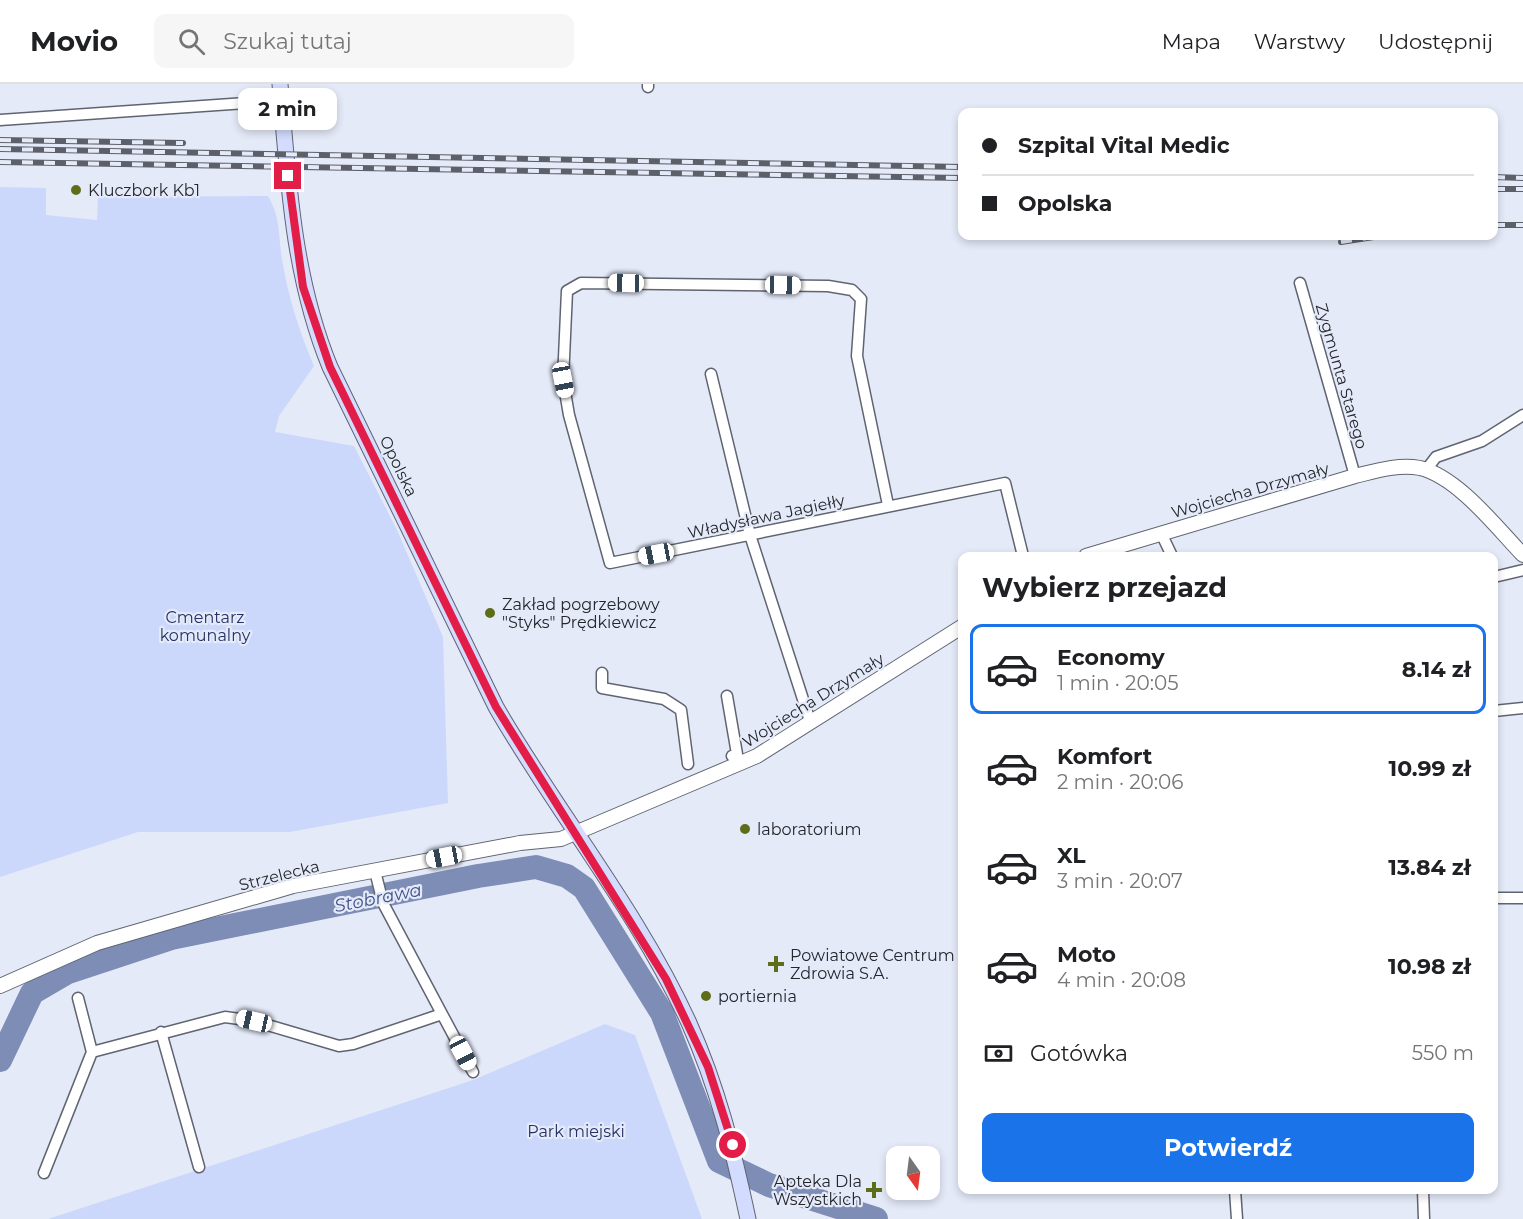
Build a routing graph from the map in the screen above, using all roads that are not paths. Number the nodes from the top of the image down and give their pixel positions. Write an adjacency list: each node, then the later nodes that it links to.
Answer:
1 (280, 91): 2 (street); 25 (main road, Opolska)
2 (0, 120)
3 (1300, 283): 7 (street, Zygmunta Starego)
4 (711, 374): 10 (street)
5 (1523, 415): 6 (street)
6 (1426, 470): 7 (street, Wojciecha Drzymały); 14 (street)
7 (1355, 477): 9 (street, Wojciecha Drzymały)
8 (888, 505): 10 (street, Władysława Jagiełły); 10 (street, Władysława Jagiełły); 11 (street, Władysława Jagiełły)
9 (1161, 533): 12 (street, Wojciecha Drzymały); 13 (street)
10 (750, 535): 22 (street)
11 (1022, 552)
12 (1099, 552)
13 (1170, 552)
14 (1523, 555)
15 (1523, 570): 16 (street)
16 (1498, 576)
17 (958, 629): 22 (street, Wojciecha Drzymały)
18 (602, 672): 24 (street)
19 (727, 696): 23 (street)
20 (1523, 708): 21 (street)
21 (1498, 711)
22 (810, 721): 25 (street, Wojciecha Drzymały)
23 (732, 756)
24 (688, 764)
25 (576, 833): 26 (street, Strzelecka); 39 (main road, Opolska)
26 (375, 871): 29 (street, Strzelecka); 31 (street)
27 (1498, 898): 28 (street)
28 (1523, 898)
29 (0, 986)
30 (78, 998): 33 (street)
31 (442, 1014): 32 (street); 34 (street)
32 (161, 1032): 33 (street); 35 (street)
33 (92, 1052): 36 (street)
34 (473, 1072)
35 (199, 1167)
36 (45, 1173)
37 (1235, 1194): 40 (street)
38 (1423, 1194): 41 (street)
39 (748, 1219)
40 (1237, 1219)
41 (1424, 1219)

